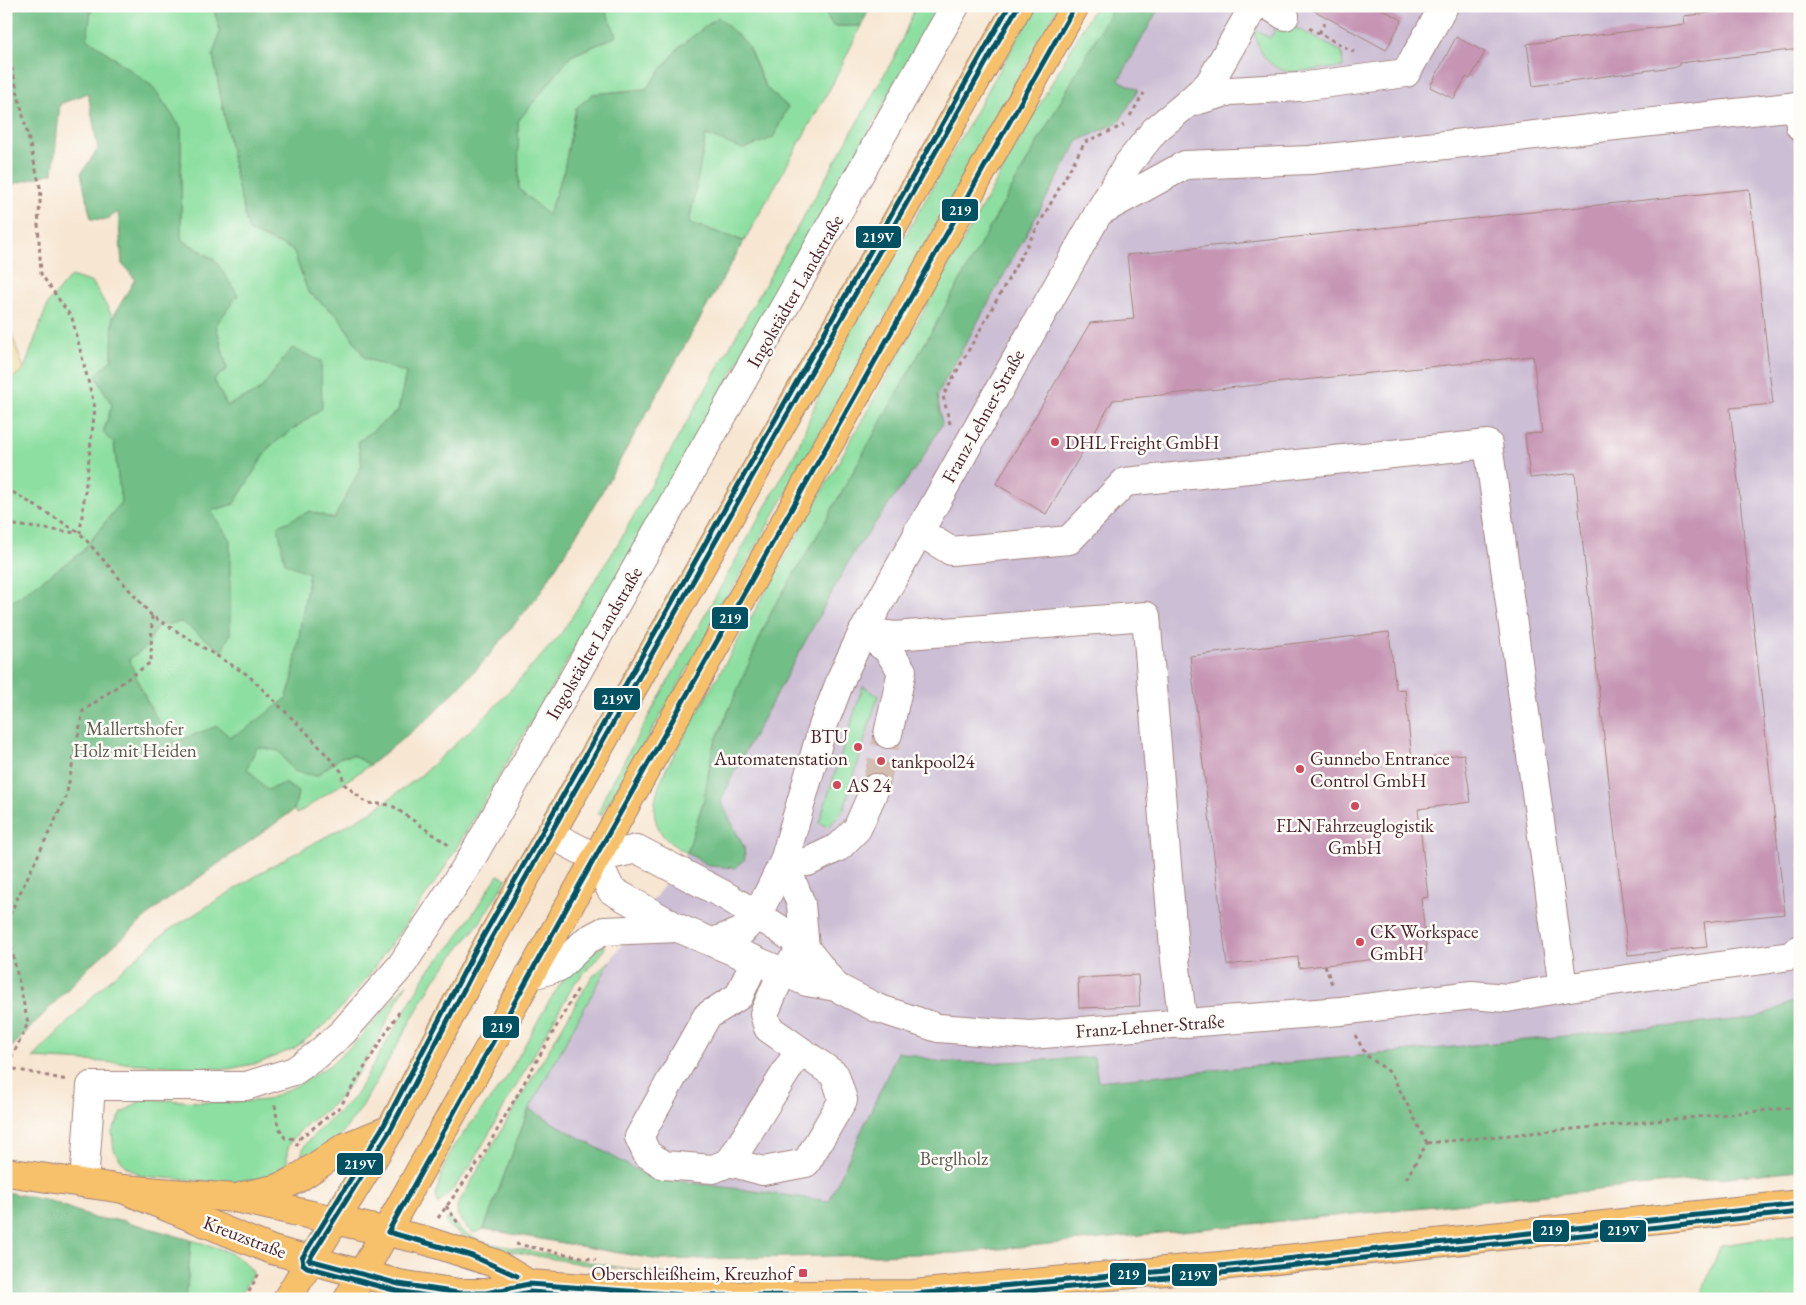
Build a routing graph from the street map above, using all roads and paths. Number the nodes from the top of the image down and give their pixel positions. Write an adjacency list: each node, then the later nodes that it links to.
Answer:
1 (955, 6): 26 (street, Ingolstädter Landstraße)
2 (1018, 6): 24 (main road)
3 (1075, 6): 25 (main road)
4 (1254, 6): 12 (street)
5 (1444, 6): 12 (street, Franz-Lehner-Straße)
6 (1277, 11): 8 (path)
7 (1325, 22): 8 (path)
8 (1319, 33): 10 (path)
9 (6, 44): 19 (path)
10 (1362, 56)
11 (1144, 93): 15 (path)
12 (1188, 103): 14 (street, Franz-Lehner-Straße)
13 (1800, 126): 14 (street)
14 (1099, 212): 15 (street, Franz-Lehner-Straße)
15 (959, 458): 18 (street, Franz-Lehner-Straße)
16 (6, 488): 19 (path)
17 (6, 524): 19 (path)
18 (918, 530): 21 (street, Franz-Lehner-Straße); 39 (street)
19 (80, 533): 20 (path)
20 (152, 616): 26 (path); 29 (path)
21 (863, 632): 22 (street); 27 (street, Franz-Lehner-Straße); 41 (street)
22 (888, 734)
23 (875, 788): 27 (street)
24 (550, 834): 25 (street); 47 (main road)
25 (596, 858): 28 (street, Franz-Lehner-Straße); 30 (street, Franz-Lehner-Straße); 36 (main road)
26 (470, 861): 44 (street, Ingolstädter Landstraße)
27 (784, 861): 28 (street, Franz-Lehner-Straße); 32 (street)
28 (758, 914): 31 (street, Franz-Lehner-Straße); 32 (street, Franz-Lehner-Straße)
29 (6, 923): 43 (path)
30 (678, 928): 31 (street, Franz-Lehner-Straße); 36 (street)
31 (713, 942): 34 (street, Franz-Lehner-Straße)
32 (805, 948): 35 (street); 38 (street, Franz-Lehner-Straße)
33 (1800, 949): 39 (street, Franz-Lehner-Straße)
34 (755, 960): 35 (street, Franz-Lehner-Straße); 50 (street)
35 (782, 972): 38 (street, Franz-Lehner-Straße); 42 (street)
36 (529, 976): 60 (main road)
37 (581, 984): 57 (path)
38 (836, 987): 41 (street, Franz-Lehner-Straße)
39 (1563, 988): 40 (street, Franz-Lehner-Straße)
40 (1341, 1011): 41 (street, Franz-Lehner-Straße); 49 (path)
41 (1183, 1024)
42 (798, 1051): 50 (street); 50 (street)
43 (6, 1069): 45 (path)
44 (273, 1079): 45 (street, Ingolstädter Landstraße); 48 (path)
45 (92, 1086): 53 (street)
46 (1800, 1107): 49 (path)
47 (391, 1129): 55 (main road); 58 (main road)
48 (300, 1140)
49 (1427, 1142): 52 (path)
50 (730, 1162)
51 (6, 1172): 53 (main road)
52 (1406, 1179)
53 (84, 1184): 54 (main road)
54 (123, 1189): 55 (main road); 63 (main road, Kreuzstraße)
55 (234, 1198): 58 (main road, Kreuzstraße)
56 (1800, 1204): 68 (main road, Kreuzstraße)
57 (446, 1206): 59 (path); 61 (path)
58 (335, 1221): 60 (main road, Kreuzstraße); 63 (main road)
59 (460, 1226)
60 (388, 1232): 61 (main road, Kreuzstraße); 65 (main road)
61 (424, 1240): 66 (main road, Kreuzstraße)
62 (512, 1244): 64 (path)
63 (309, 1260): 65 (main road, Kreuzstraße); 69 (main road)
64 (605, 1262)
65 (362, 1274): 67 (main road, Kreuzstraße); 70 (main road)
66 (529, 1284): 67 (main road, Kreuzstraße); 68 (main road, Kreuzstraße)
67 (450, 1296)
68 (698, 1297)
69 (287, 1299)
70 (348, 1299)

